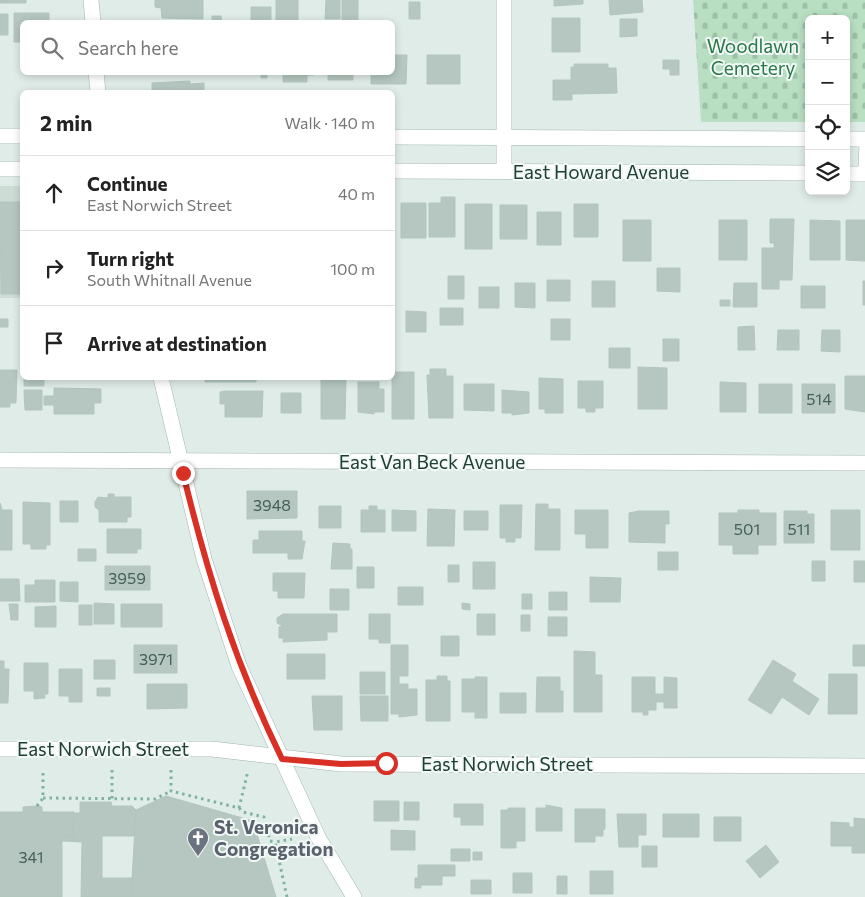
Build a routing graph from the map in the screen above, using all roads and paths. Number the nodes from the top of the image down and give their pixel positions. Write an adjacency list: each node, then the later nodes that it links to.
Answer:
1 (91, 0): 3 (street)
2 (504, 0): 9 (street)
3 (93, 20)
4 (96, 75): 5 (street)
5 (98, 90)
6 (0, 136): 7 (street)
7 (20, 136)
8 (395, 137): 9 (street, East Howard Avenue)
9 (504, 138): 10 (street, East Howard Avenue); 16 (street)
10 (805, 139)
11 (850, 139): 12 (street)
12 (865, 139): 19 (lane)
13 (0, 169): 14 (street)
14 (20, 169)
15 (395, 170): 16 (street, East Howard Avenue)
16 (504, 171): 17 (street, East Howard Avenue)
17 (805, 173)
18 (850, 174): 19 (street)
19 (865, 174)
20 (161, 380): 22 (street)
21 (0, 460): 22 (street, East Van Beck Avenue)
22 (181, 461): 23 (street, East Van Beck Avenue); 25 (street)
23 (865, 464)
24 (0, 749): 25 (street, East Norwich Street)
25 (282, 759): 26 (street, East Norwich Street); 39 (street)
26 (865, 766)
27 (43, 770): 32 (path)
28 (112, 770): 33 (path)
29 (171, 770): 31 (path)
30 (248, 770): 35 (path)
31 (171, 791): 33 (path); 35 (path)
32 (43, 798): 33 (path); 34 (path)
33 (112, 799)
34 (38, 806)
35 (238, 808): 37 (path)
36 (292, 838): 37 (path)
37 (275, 842): 38 (path)
38 (287, 897)
39 (354, 897)

